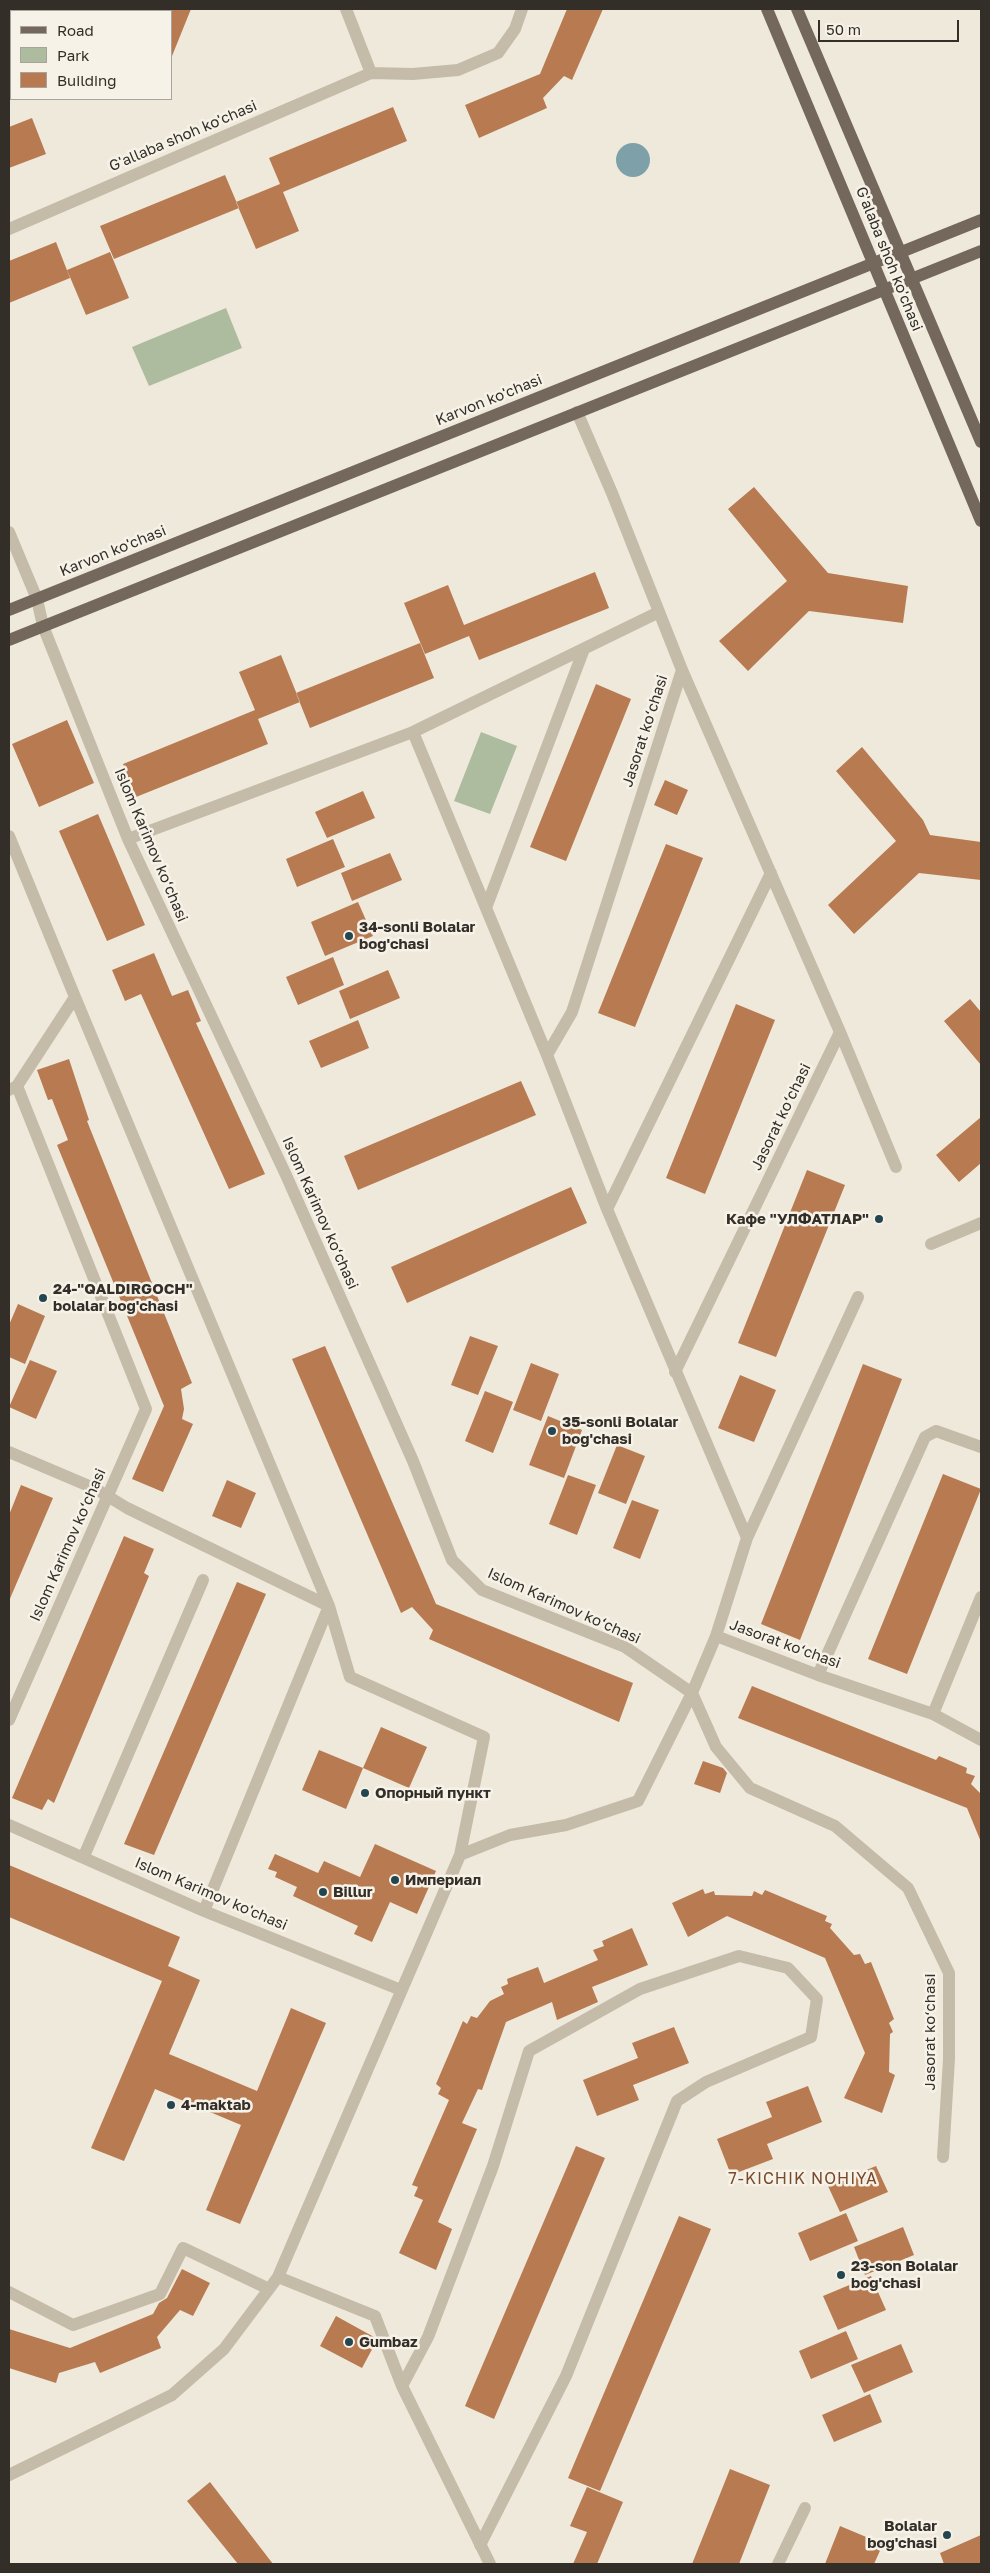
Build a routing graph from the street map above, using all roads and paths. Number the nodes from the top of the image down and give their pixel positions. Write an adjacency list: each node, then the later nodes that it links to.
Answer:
1 (346, 9): 5 (street)
2 (522, 9): 5 (street, G'allaba shoh ko'chasi)
3 (767, 9): 10 (main road, G'alaba shoh ko'chasi)
4 (797, 9): 8 (main road, G'alaba shoh ko'chasi)
5 (371, 73): 7 (street, G'allaba shoh ko'chasi)
6 (981, 220): 8 (main road, Karvon ko'chasi)
7 (9, 229)
8 (901, 251): 10 (main road, Karvon ko'chasi); 11 (main road, G'alaba shoh ko'chasi)
9 (981, 252): 11 (main road)
10 (874, 262): 12 (main road, G'alaba shoh ko'chasi); 17 (main road, Karvon ko'chasi)
11 (912, 278): 12 (main road); 14 (main road, G'alaba shoh ko'chasi)
12 (884, 289): 13 (main road); 15 (main road, G'alaba shoh ko'chasi)
13 (577, 412): 19 (street, Jasorat ko‘chasi); 20 (main road)
14 (981, 442)
15 (981, 521)
16 (9, 532): 17 (street, Islom Karimov ko‘chasi)
17 (37, 599): 18 (main road, Karvon ko'chasi); 20 (street, Islom Karimov ko‘chasi)
18 (9, 610)
19 (659, 612): 22 (street); 23 (street, Jasorat ko‘chasi)
20 (43, 626): 21 (main road); 26 (street, Islom Karimov ko‘chasi)
21 (9, 640)
22 (584, 649): 24 (street); 28 (street)
23 (682, 670): 27 (street, Jasorat ko‘chasi); 31 (street, Jasorat ko‘chasi)
24 (413, 732): 26 (street); 28 (street)
25 (9, 836): 29 (street)
26 (128, 839): 48 (street, Islom Karimov ko‘chasi)
27 (771, 873): 30 (street, Jasorat ko‘chasi); 34 (street)
28 (486, 908): 31 (street)
29 (75, 997): 32 (street); 45 (street)
30 (840, 1032): 33 (street); 38 (street, Jasorat ko‘chasi)
31 (547, 1055): 34 (street)
32 (13, 1088): 41 (street, Islom Karimov ko‘chasi)
33 (896, 1167)
34 (607, 1209): 38 (street)
35 (981, 1223): 36 (street)
36 (931, 1244)
37 (858, 1297): 42 (street)
38 (675, 1372): 42 (street)
39 (981, 1447): 47 (street)
40 (9, 1452): 41 (street)
41 (107, 1496): 45 (street); 50 (street, Islom Karimov ko‘chasi)
42 (747, 1538): 46 (street)
43 (203, 1580): 54 (street)
44 (981, 1597): 49 (street)
45 (329, 1606): 53 (street); 55 (street)
46 (716, 1636): 47 (street, Jasorat ko‘chasi); 48 (street)
47 (818, 1675): 49 (street, Jasorat ko‘chasi)
48 (692, 1693): 53 (street); 57 (street, Jasorat ko‘chasi)
49 (933, 1714): 51 (street, Jasorat ko‘chasi)
50 (9, 1720)
51 (981, 1740)
52 (9, 1825): 54 (street, Islom Karimov ko'chasi)
53 (460, 1855): 56 (street)
54 (84, 1856): 55 (street, Islom Karimov ko'chasi)
55 (204, 1911): 56 (street, Islom Karimov ko'chasi)
56 (401, 1990): 58 (street)
57 (943, 2156)
58 (278, 2277): 59 (street); 61 (street)
59 (269, 2289): 60 (street); 62 (street)
60 (9, 2292)
61 (402, 2386): 64 (street); 64 (street)
62 (9, 2476)
63 (805, 2508): 66 (street)
64 (480, 2545): 65 (street)
65 (490, 2564)
66 (778, 2564)

